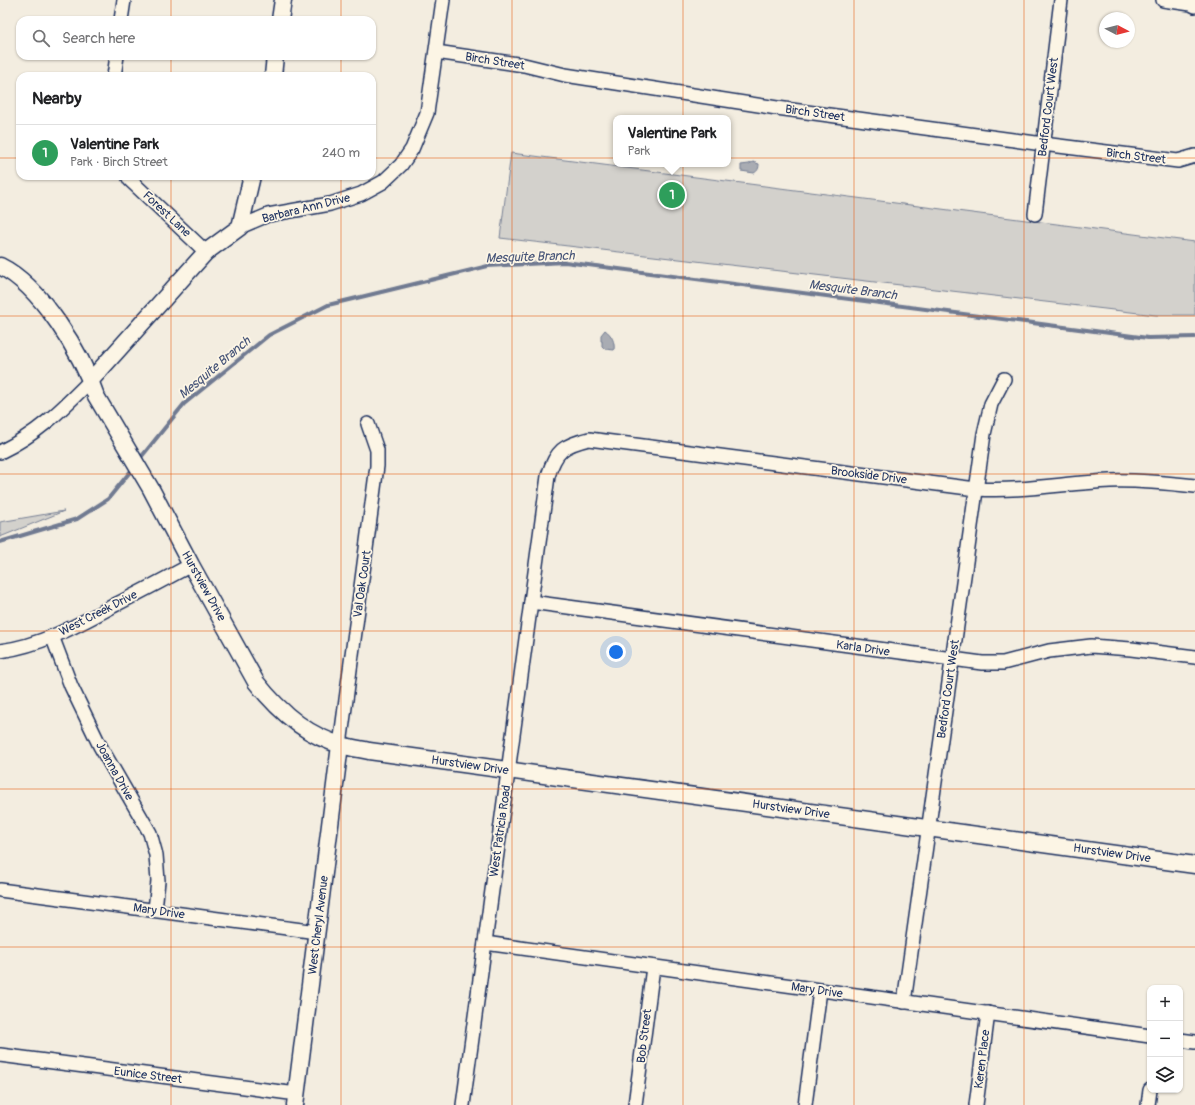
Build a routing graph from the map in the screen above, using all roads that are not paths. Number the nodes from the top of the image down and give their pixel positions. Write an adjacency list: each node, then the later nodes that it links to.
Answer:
1 (124, 0): 7 (street)
2 (283, 0): 8 (street)
3 (443, 0): 9 (street, Barbara Ann Drive)
4 (1061, 0): 14 (street, Bedford Court West)
5 (1163, 0): 6 (street)
6 (1195, 6)
7 (122, 16)
8 (281, 16)
9 (436, 52): 14 (street, Birch Street); 19 (street, Barbara Ann Drive)
10 (116, 60): 12 (street)
11 (275, 60): 13 (street)
12 (115, 72)
13 (273, 72)
14 (1043, 144): 15 (street, Birch Street); 18 (street, Bedford Court West)
15 (1195, 156)
16 (130, 180): 20 (street, Forest Lane)
17 (251, 180): 19 (street)
18 (1035, 214)
19 (240, 227): 20 (street, Barbara Ann Drive)
20 (206, 252): 23 (street, Barbara Ann Drive)
21 (0, 266): 23 (street, Hurstview Drive)
22 (1004, 379): 28 (street, Bedford Court West)
23 (91, 380): 25 (street, Barbara Ann Drive); 29 (street, Hurstview Drive)
24 (368, 424): 35 (street, Val Oak Court)
25 (0, 452)
26 (552, 463): 28 (street, Brookside Drive); 30 (street, West Patricia Road)
27 (1195, 486): 28 (street, Brookside Drive)
28 (976, 489): 34 (street, Bedford Court West)
29 (191, 565): 31 (street, West Creek Drive); 35 (street, Hurstview Drive)
30 (531, 602): 34 (street, Karla Drive); 36 (street, West Patricia Road)
31 (52, 636): 32 (street, West Creek Drive); 40 (street, Joanna Drive)
32 (0, 651)
33 (1195, 657): 34 (street, Karla Drive)
34 (953, 660): 37 (street, Bedford Court West)
35 (340, 745): 36 (street, Hurstview Drive); 41 (street, West Cheryl Avenue)
36 (509, 771): 37 (street, Hurstview Drive); 42 (street, West Patricia Road)
37 (928, 827): 38 (street, Hurstview Drive); 45 (street, Bedford Court West)
38 (1195, 864)
39 (0, 890): 40 (street, Mary Drive)
40 (155, 910): 41 (street, Mary Drive)
41 (317, 932): 52 (street, West Cheryl Avenue)
42 (485, 943): 43 (street, Mary Drive); 53 (street, West Patricia Road)
43 (653, 967): 44 (street, Mary Drive); 54 (street, Bob Street)
44 (820, 990): 45 (street, Mary Drive); 55 (street)
45 (904, 1002): 46 (street, Mary Drive)
46 (988, 1014): 47 (street, Mary Drive); 56 (street, Keren Place)
47 (1147, 1036)
48 (1183, 1040): 49 (street)
49 (1195, 1042)
50 (0, 1055): 52 (street, Eunice Street)
51 (1150, 1093): 57 (street)
52 (296, 1099)
53 (463, 1105)
54 (635, 1105)
55 (805, 1105)
56 (976, 1105)
57 (1148, 1105)

